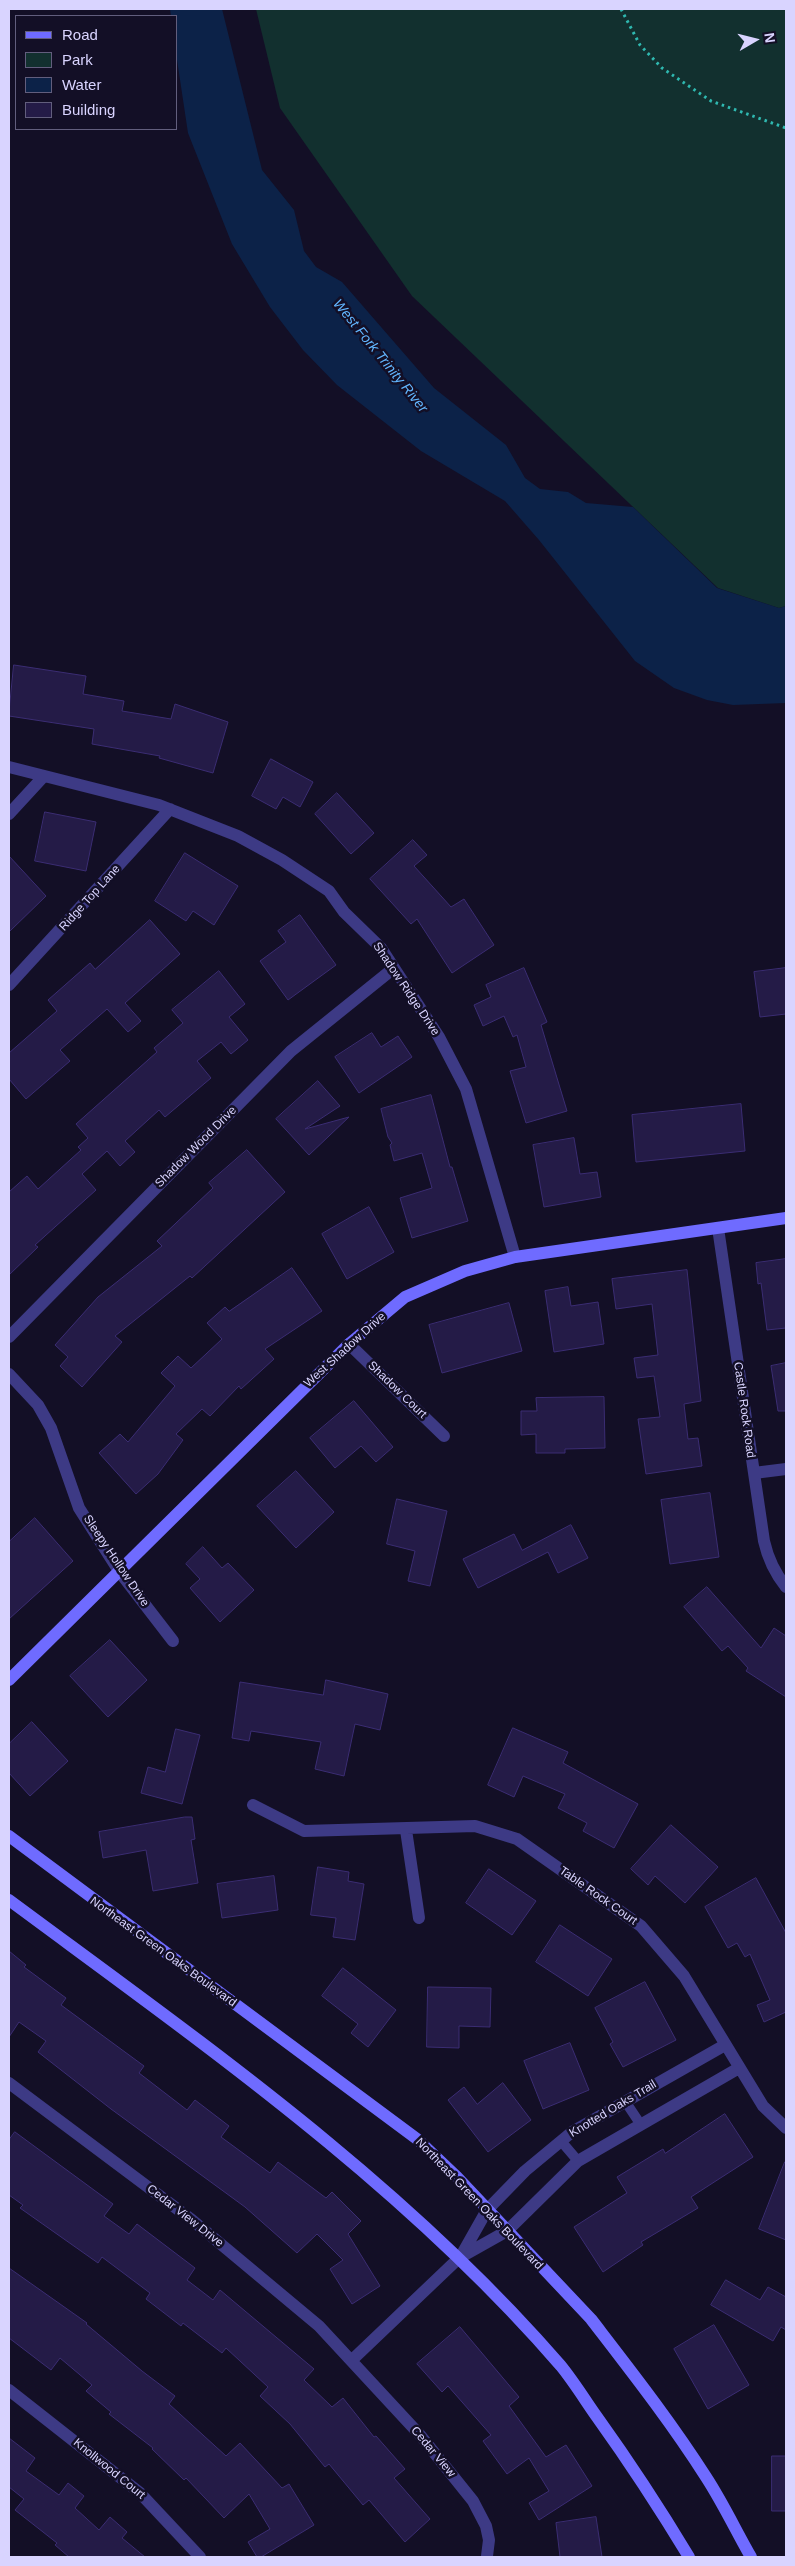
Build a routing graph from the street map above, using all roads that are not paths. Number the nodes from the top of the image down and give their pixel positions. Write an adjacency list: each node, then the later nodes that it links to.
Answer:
1 (9, 767): 2 (street, Shadow Ridge Drive)
2 (44, 776): 3 (street, Shadow Ridge Drive); 4 (street)
3 (170, 809): 5 (street, Shadow Ridge Drive); 6 (street, Ridge Top Lane)
4 (9, 814)
5 (394, 968): 9 (street, Shadow Ridge Drive); 10 (street, Shadow Wood Drive)
6 (9, 985)
7 (786, 1218): 8 (main road, West Shadow Drive)
8 (718, 1228): 9 (main road, West Shadow Drive); 15 (street, Castle Rock Road)
9 (515, 1257): 11 (main road, West Shadow Drive)
10 (9, 1337)
11 (349, 1344): 13 (street, Shadow Court); 16 (main road, West Shadow Drive)
12 (9, 1374): 16 (street, Sleepy Hollow Drive)
13 (444, 1436)
14 (786, 1469): 15 (street)
15 (754, 1473): 17 (street, Castle Rock Road)
16 (119, 1571): 18 (street, Sleepy Hollow Drive); 19 (main road, West Shadow Drive)
17 (786, 1587)
18 (173, 1641)
19 (9, 1680)
20 (253, 1805): 21 (street, Table Rock Court)
21 (406, 1830): 24 (street); 25 (street, Table Rock Court)
22 (9, 1836): 33 (main road, Northeast Green Oaks Boulevard)
23 (9, 1900): 35 (main road)
24 (419, 1918)
25 (725, 2045): 26 (street, Table Rock Court); 28 (street, Knotted Oaks Trail)
26 (739, 2068): 29 (street, Knotted Oaks Trail); 30 (street, Table Rock Court)
27 (9, 2083): 36 (street, Cedar View Drive)
28 (625, 2101): 29 (lane); 31 (street, Knotted Oaks Trail)
29 (641, 2125): 32 (street, Knotted Oaks Trail)
30 (786, 2128)
31 (560, 2141): 32 (lane); 33 (street, Knotted Oaks Trail)
32 (578, 2161): 34 (street, Knotted Oaks Trail)
33 (488, 2210): 34 (main road, Northeast Green Oaks Boulevard); 35 (street, Knotted Oaks Trail)
34 (507, 2231): 35 (street, Knotted Oaks Trail); 41 (main road, Northeast Green Oaks Boulevard)
35 (459, 2258): 36 (street, Knotted Oaks Trail); 40 (main road)
36 (352, 2360): 38 (street, Cedar View)
37 (9, 2390): 39 (street, Knollwood Court)
38 (487, 2556)
39 (200, 2557)
40 (689, 2557)
41 (751, 2557)

